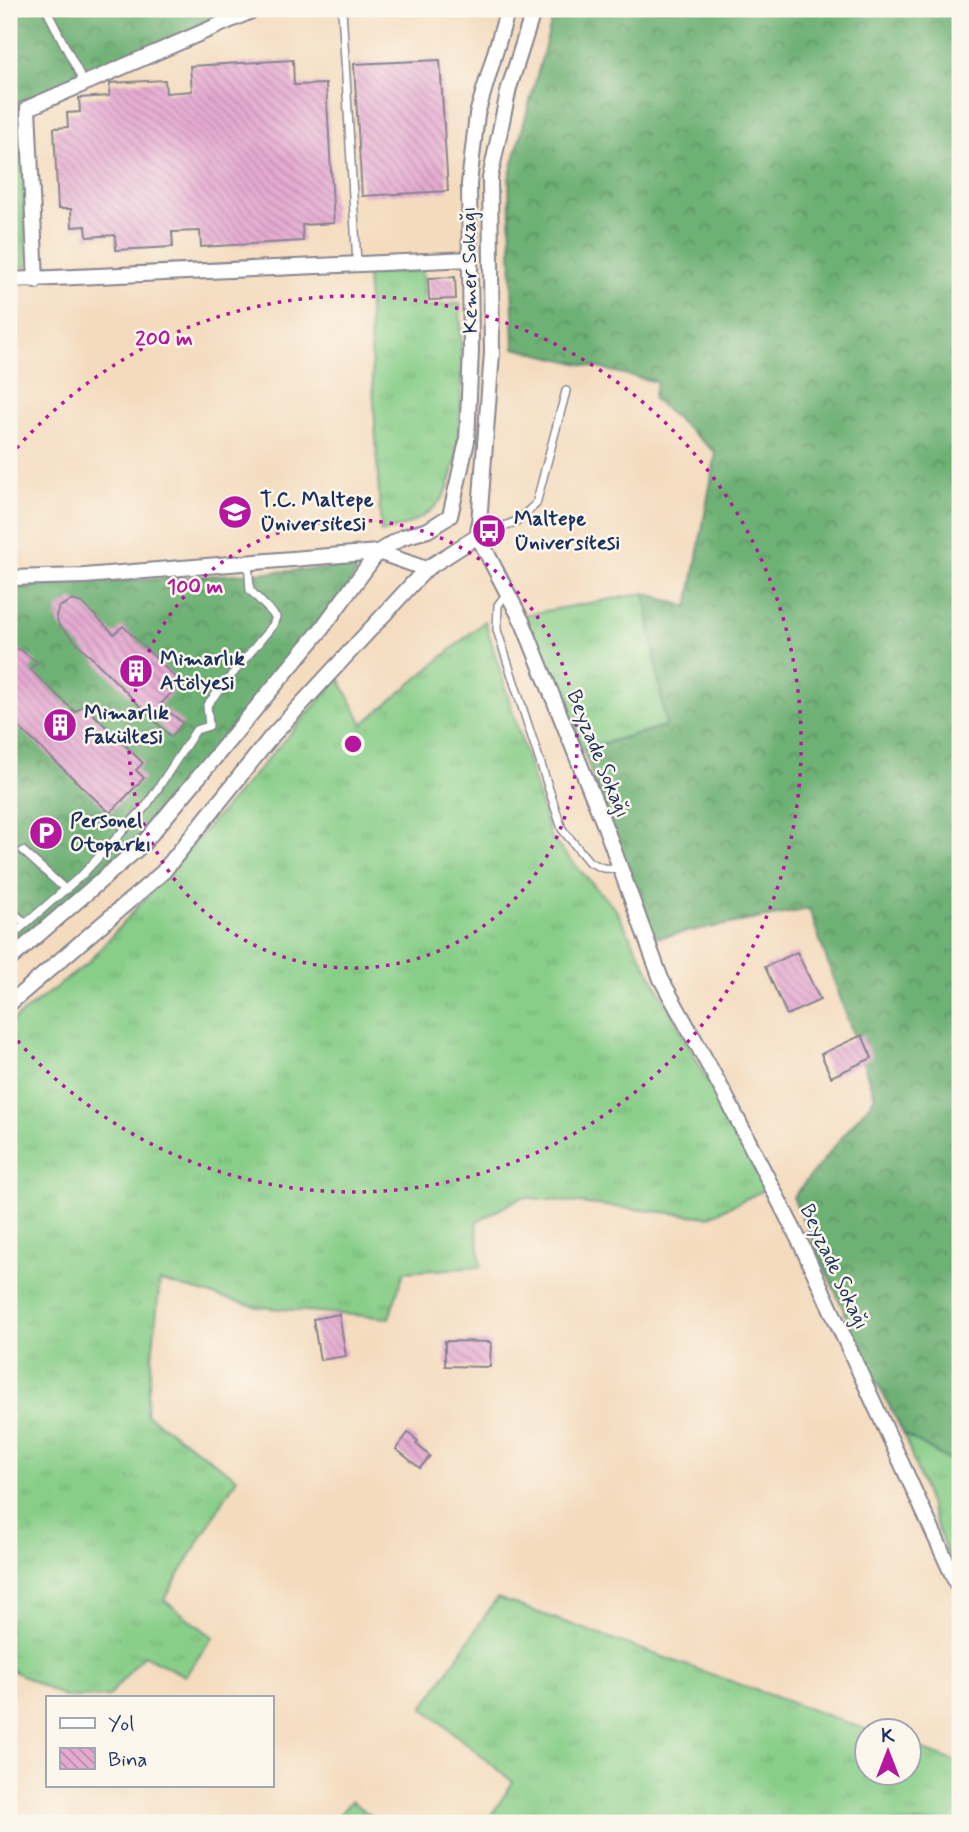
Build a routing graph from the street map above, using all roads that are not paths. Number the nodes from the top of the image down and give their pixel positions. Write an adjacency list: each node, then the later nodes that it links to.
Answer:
1 (46, 9): 6 (lane)
2 (256, 9): 6 (street)
3 (342, 9): 8 (lane)
4 (508, 9): 7 (street)
5 (534, 9): 12 (street, Kemer Sokağı)
6 (84, 84): 10 (street)
7 (470, 259): 8 (street); 13 (street)
8 (357, 264): 10 (street)
9 (9, 280): 10 (street)
10 (36, 281)
11 (566, 391): 12 (lane)
12 (478, 536): 15 (street); 17 (street, Beyzade Sokağı)
13 (378, 552): 14 (street); 15 (street); 24 (street)
14 (248, 561): 16 (street); 20 (lane)
15 (426, 569): 25 (street)
16 (9, 578)
17 (507, 593): 19 (street, Beyzade Sokağı); 19 (lane)
18 (23, 851): 20 (lane)
19 (620, 869): 26 (street, Beyzade Sokağı)
20 (66, 890): 22 (lane)
21 (9, 908): 22 (lane)
22 (26, 924): 23 (lane)
23 (9, 938)
24 (9, 960)
25 (9, 1004)
26 (960, 1591)

